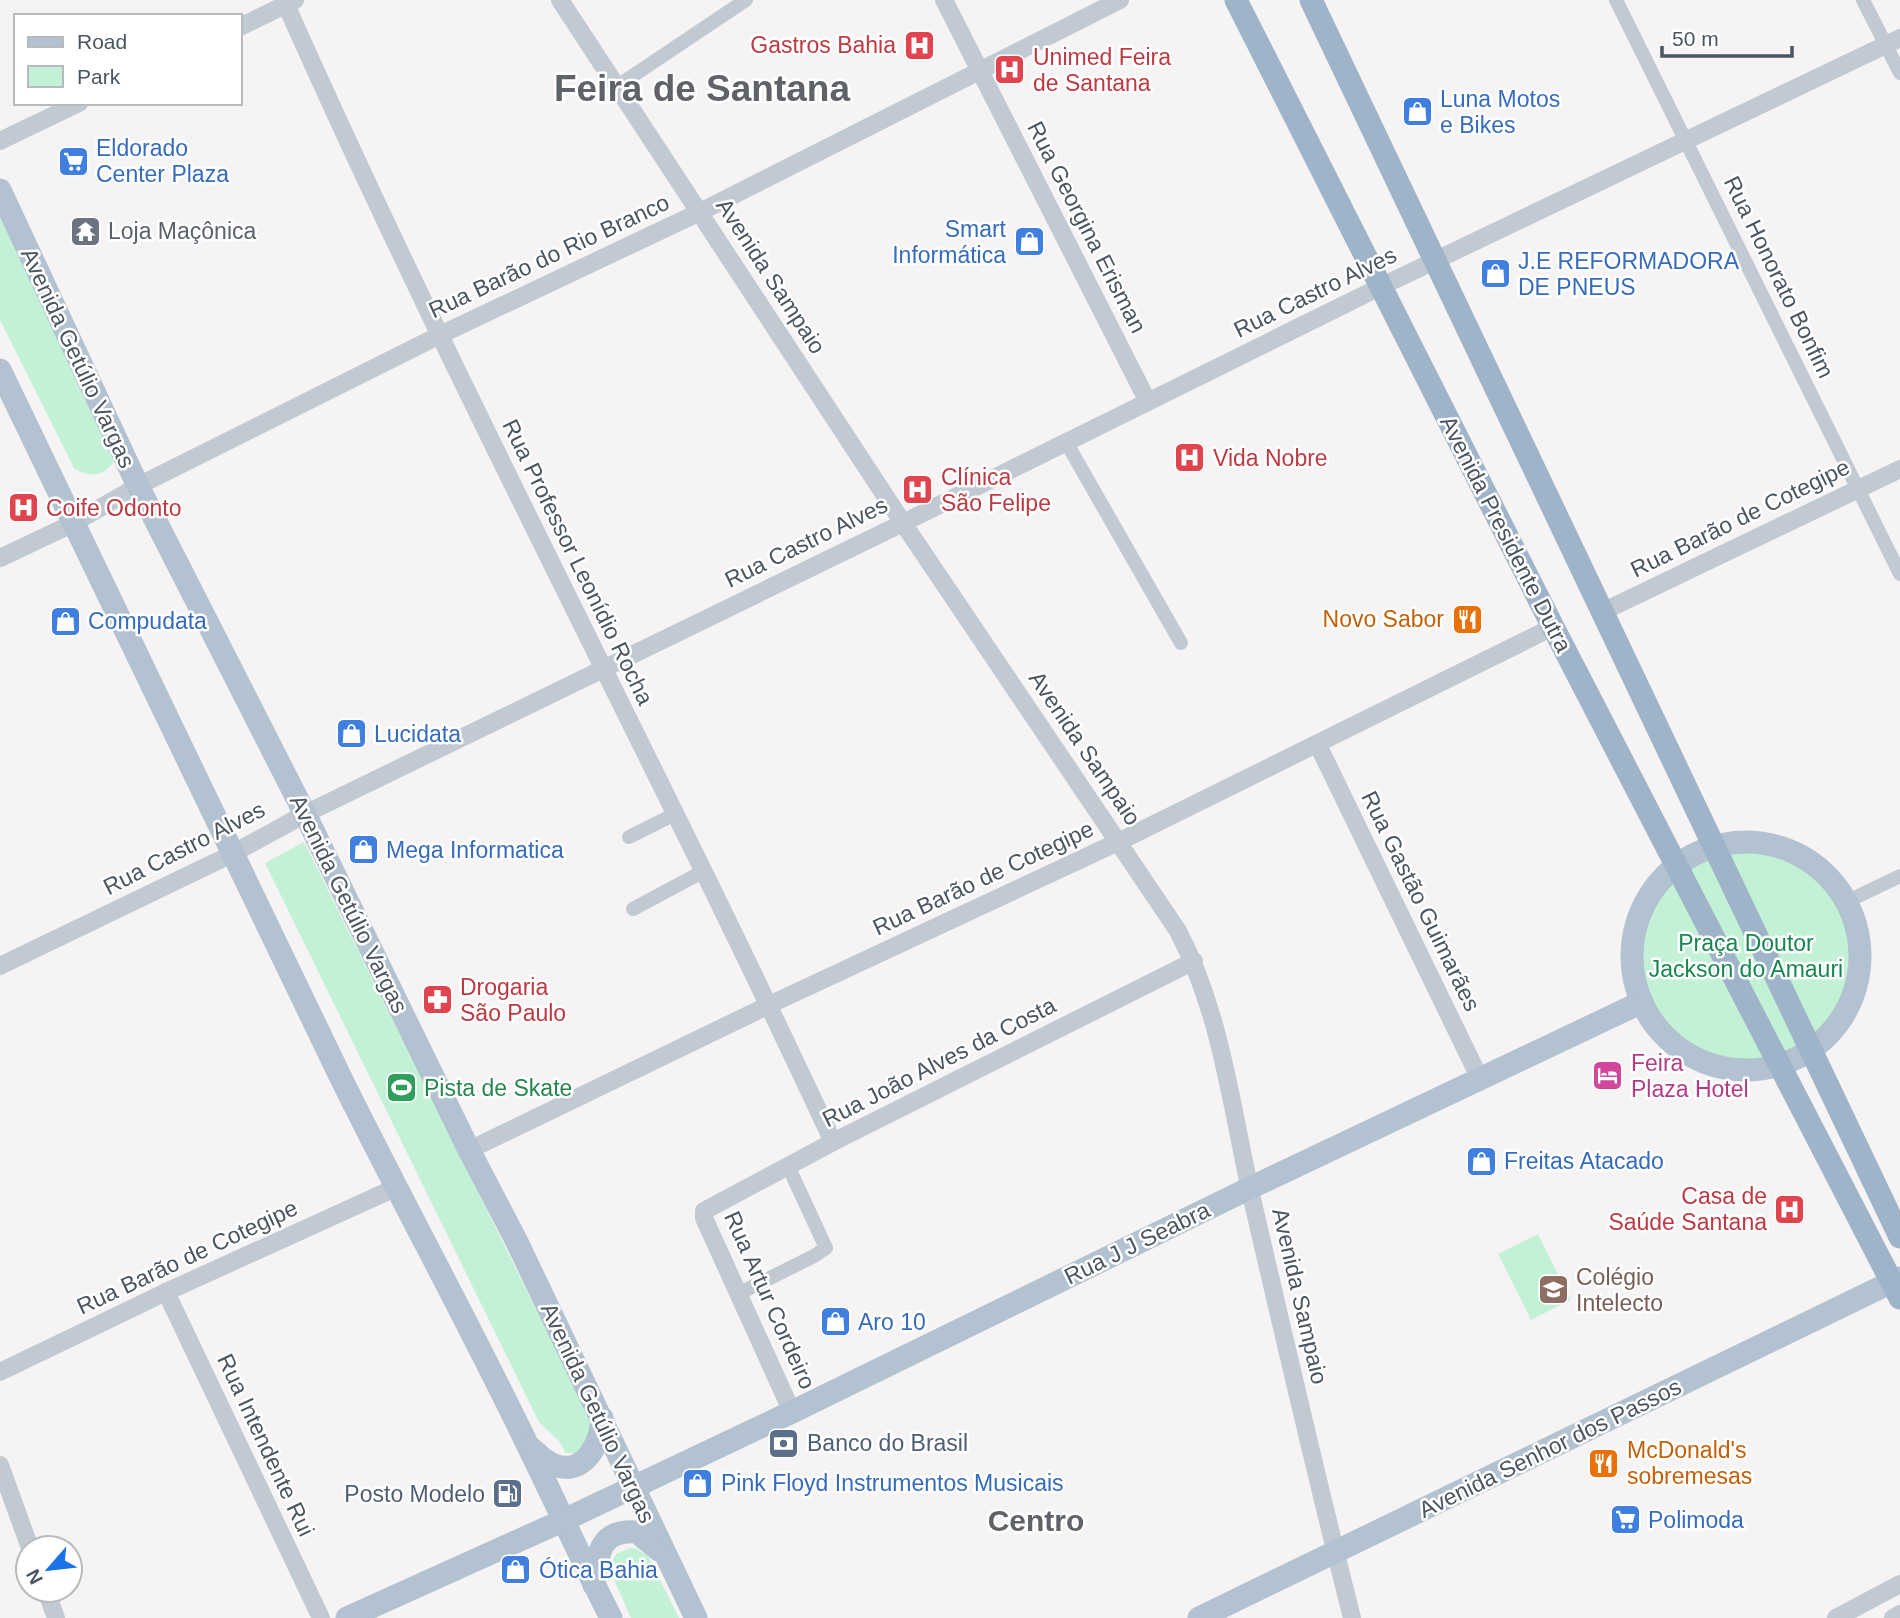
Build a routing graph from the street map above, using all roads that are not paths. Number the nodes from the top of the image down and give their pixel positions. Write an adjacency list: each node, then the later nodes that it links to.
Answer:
1 (560, 0): 14 (street, Avenida Sampaio)
2 (746, 0): 14 (street)
3 (944, 0): 12 (street, Rua Georgina Erisman)
4 (1120, 0): 12 (street, Rua Barão do Rio Branco)
5 (1236, 0): 21 (highway, Avenida Presidente Dutra)
6 (1311, 0): 20 (highway)
7 (1616, 0): 16 (street, Rua Honorato Bonfim)
8 (1863, 0): 11 (street)
9 (288, 1): 10 (street); 22 (street, Rua Professor Leonídio Rocha)
10 (242, 26)
11 (1893, 41): 13 (street); 16 (street, Rua Castro Alves)
12 (979, 71): 19 (street, Rua Barão do Rio Branco); 24 (street, Rua Georgina Erisman)
13 (1900, 73)
14 (616, 87): 19 (street, Avenida Sampaio)
15 (75, 105): 17 (street)
16 (1686, 140): 20 (street, Rua Castro Alves); 28 (street, Rua Honorato Bonfim)
17 (0, 141)
18 (0, 190): 27 (main road, Avenida Getúlio Vargas)
19 (700, 212): 22 (street, Rua Barão do Rio Branco); 30 (street, Avenida Sampaio)
20 (1435, 261): 21 (street, Rua Castro Alves); 33 (highway)
21 (1382, 286): 24 (street, Rua Castro Alves); 34 (highway, Avenida Presidente Dutra)
22 (440, 335): 27 (street, Rua Barão do Rio Branco); 36 (street, Rua Professor Leonídio Rocha)
23 (0, 370): 29 (main road)
24 (1148, 402): 25 (street, Rua Castro Alves)
25 (1066, 442): 30 (street, Rua Castro Alves); 35 (street)
26 (1900, 469): 28 (street, Rua Barão de Cotegipe)
27 (138, 486): 29 (street, Rua Barão do Rio Branco); 38 (main road, Avenida Getúlio Vargas)
28 (1858, 489): 32 (street, Rua Honorato Bonfim); 33 (street, Rua Barão de Cotegipe)
29 (75, 523): 31 (street, Rua Barão do Rio Branco); 43 (main road)
30 (903, 523): 36 (street, Rua Castro Alves); 41 (street, Avenida Sampaio)
31 (0, 558)
32 (1900, 574)
33 (1602, 612): 42 (highway)
34 (1553, 628): 37 (street, Rua Barão de Cotegipe); 44 (highway, Avenida Presidente Dutra)
35 (1181, 643)
36 (602, 668): 38 (street, Rua Castro Alves); 39 (street, Rua Professor Leonídio Rocha)
37 (1318, 744): 41 (street, Rua Barão de Cotegipe); 55 (street, Rua Gastão Guimarães)
38 (305, 814): 43 (street, Rua Castro Alves); 57 (main road, Avenida Getúlio Vargas)
39 (675, 814): 40 (street); 45 (street, Rua Professor Leonídio Rocha)
40 (629, 837)
41 (1118, 842): 49 (street, Avenida Sampaio); 52 (street, Rua Barão de Cotegipe)
42 (1715, 845): 44 (main road); 47 (main road); 53 (highway)
43 (232, 854): 50 (street, Rua Castro Alves); 59 (main road)
44 (1677, 866): 51 (main road); 54 (highway, Avenida Presidente Dutra)
45 (704, 871): 48 (street); 52 (street, Rua Professor Leonídio Rocha)
46 (1900, 876): 47 (street)
47 (1846, 902): 53 (main road)
48 (633, 909)
49 (1194, 961): 56 (street, Rua João Alves da Costa); 60 (street, Avenida Sampaio)
50 (0, 967)
51 (1642, 1002): 54 (main road); 55 (main road, Rua J J Seabra)
52 (769, 1004): 56 (street, Rua Professor Leonídio Rocha); 57 (street, Rua Barão de Cotegipe)
53 (1810, 1051): 54 (main road); 62 (highway)
54 (1778, 1067): 63 (highway, Avenida Presidente Dutra)
55 (1480, 1079): 60 (main road, Rua J J Seabra)
56 (834, 1142): 58 (street, Rua João Alves da Costa)
57 (469, 1150): 68 (main road, Avenida Getúlio Vargas)
58 (788, 1166): 61 (street, Rua João Alves da Costa); 65 (street)
59 (395, 1188): 64 (street, Rua Barão de Cotegipe); 69 (main road)
60 (1250, 1188): 67 (main road, Rua J J Seabra); 74 (street, Avenida Sampaio)
61 (706, 1208): 65 (street, Rua Artur Cordeiro)
62 (1900, 1237)
63 (1897, 1286): 74 (main road, Avenida Senhor dos Passos)
64 (166, 1292): 66 (street, Rua Barão de Cotegipe); 79 (street, Rua Intendente Rui)
65 (738, 1294): 67 (street, Rua Artur Cordeiro)
66 (0, 1372)
67 (792, 1412): 71 (main road, Rua J J Seabra)
68 (602, 1418): 69 (main road); 71 (main road, Avenida Getúlio Vargas)
69 (529, 1446): 72 (main road)
70 (0, 1465): 73 (street)
71 (634, 1487): 72 (main road, Rua J J Seabra); 75 (main road, Avenida Getúlio Vargas)
72 (562, 1521): 77 (main road); 80 (main road, Rua J J Seabra)
73 (25, 1534)
74 (1335, 1551): 83 (main road, Avenida Senhor dos Passos); 84 (street, Avenida Sampaio)
75 (666, 1557): 77 (main road); 82 (main road, Avenida Getúlio Vargas)
76 (1900, 1584): 85 (street)
77 (594, 1585): 81 (main road)
78 (1900, 1614): 86 (street)
79 (321, 1618)
80 (347, 1618)
81 (611, 1618)
82 (696, 1618)
83 (1199, 1618)
84 (1352, 1618)
85 (1836, 1618)
86 (1893, 1618)

